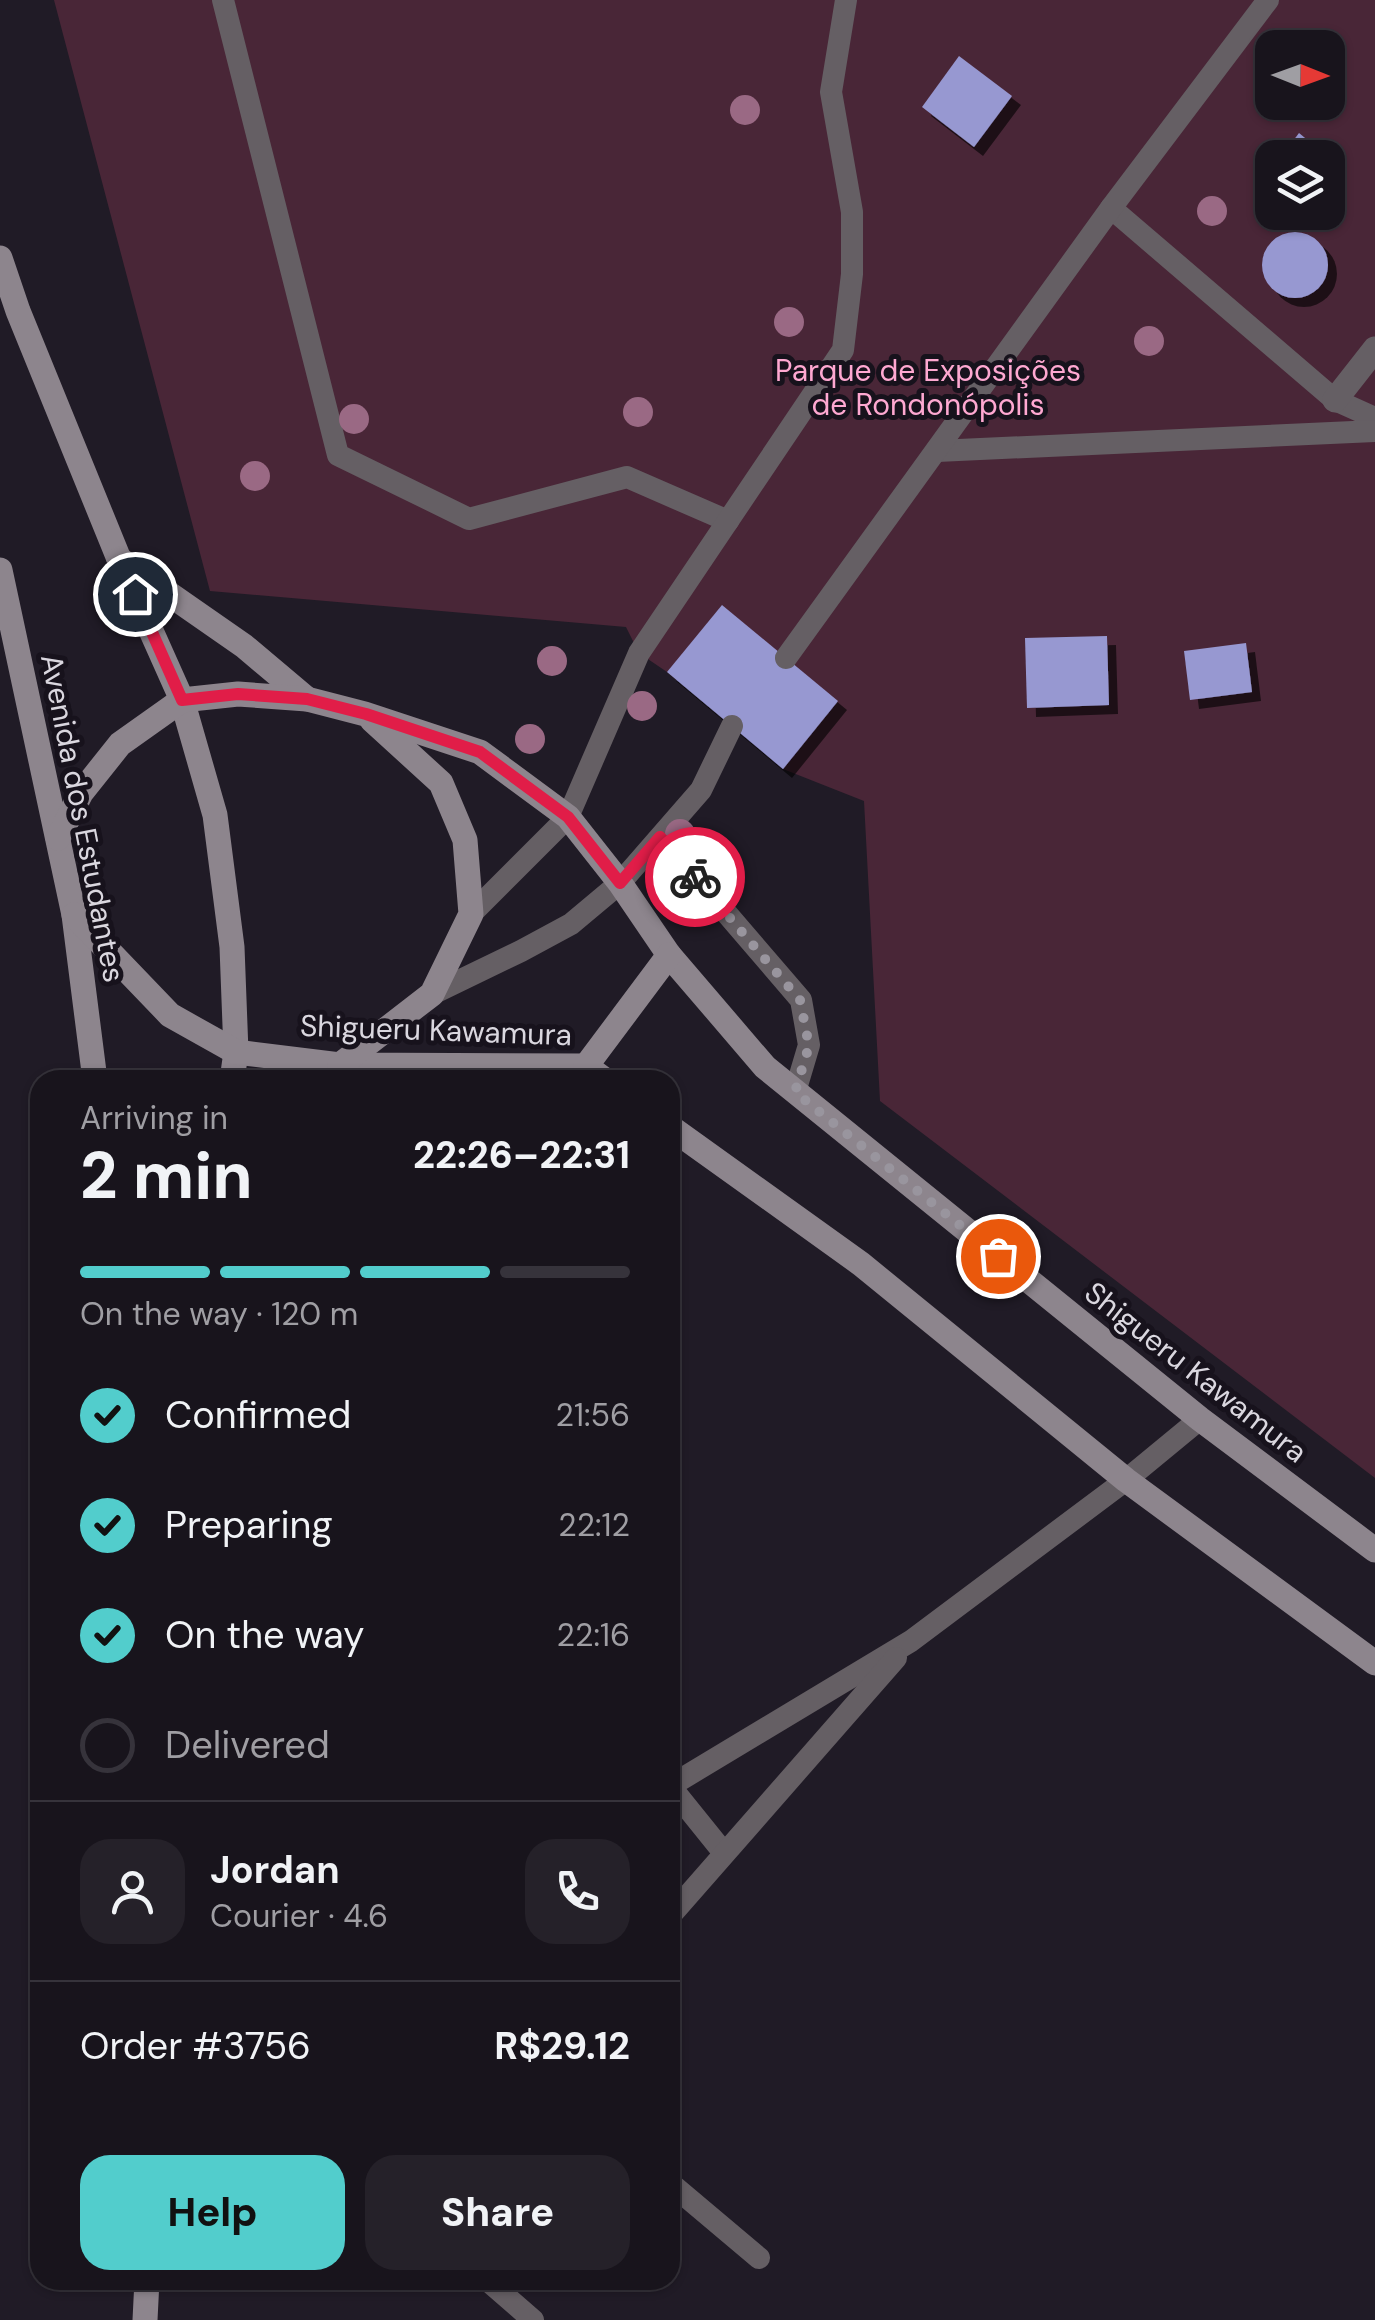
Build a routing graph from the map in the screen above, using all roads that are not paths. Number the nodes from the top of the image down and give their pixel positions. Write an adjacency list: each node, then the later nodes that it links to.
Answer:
1 (223, 0): 11 (lane)
2 (846, 0): 11 (lane)
3 (1268, 0): 4 (lane)
4 (1111, 208): 7 (lane); 10 (lane)
5 (0, 258): 12 (main road)
6 (1375, 349): 7 (street)
7 (1336, 400): 8 (lane)
8 (1375, 418)
9 (1375, 431): 10 (lane)
10 (937, 451): 14 (lane)
11 (728, 521): 19 (lane)
12 (119, 559): 15 (main road); 16 (main road)
13 (0, 570): 21 (main road, Avenida dos Estudantes)
14 (786, 658)
15 (307, 699): 16 (main road, Shigueru Kawamura); 17 (main road, Shigueru Kawamura)
16 (182, 700): 21 (main road, Shigueru Kawamura); 27 (main road)
17 (366, 714): 19 (main road, Shigueru Kawamura); 23 (main road)
18 (732, 726): 20 (lane)
19 (568, 817): 22 (main road, Shigueru Kawamura); 23 (lane)
20 (660, 837): 22 (lane); 33 (lane)
21 (58, 838): 24 (main road, Avenida dos Estudantes)
22 (620, 883): 25 (main road, Shigueru Kawamura); 26 (lane)
23 (471, 914): 26 (main road)
24 (74, 915): 27 (main road, Shigueru Kawamura); 29 (main road, Avenida dos Estudantes)
25 (670, 955): 32 (main road); 33 (main road, Shigueru Kawamura)
26 (432, 994): 28 (main road)
27 (236, 1052): 28 (main road, Shigueru Kawamura); 30 (main road)
28 (340, 1065): 31 (main road, Shigueru Kawamura)
29 (94, 1070)
30 (233, 1070)
31 (500, 1070)
32 (598, 1070)
33 (795, 1092): 35 (main road, Shigueru Kawamura)
34 (680, 1134): 36 (main road)
35 (1200, 1419): 36 (lane); 37 (main road, Shigueru Kawamura)
36 (1126, 1480): 38 (lane); 39 (main road)
37 (1375, 1550)
38 (911, 1640): 40 (lane); 42 (lane)
39 (1375, 1663)
40 (680, 1780)
41 (680, 1798): 42 (lane)
42 (724, 1853): 43 (lane)
43 (680, 1904)
44 (680, 2191): 45 (lane)
45 (759, 2258)
46 (146, 2290): 48 (main road)
47 (499, 2290): 49 (lane)
48 (145, 2320)
49 (533, 2320)

